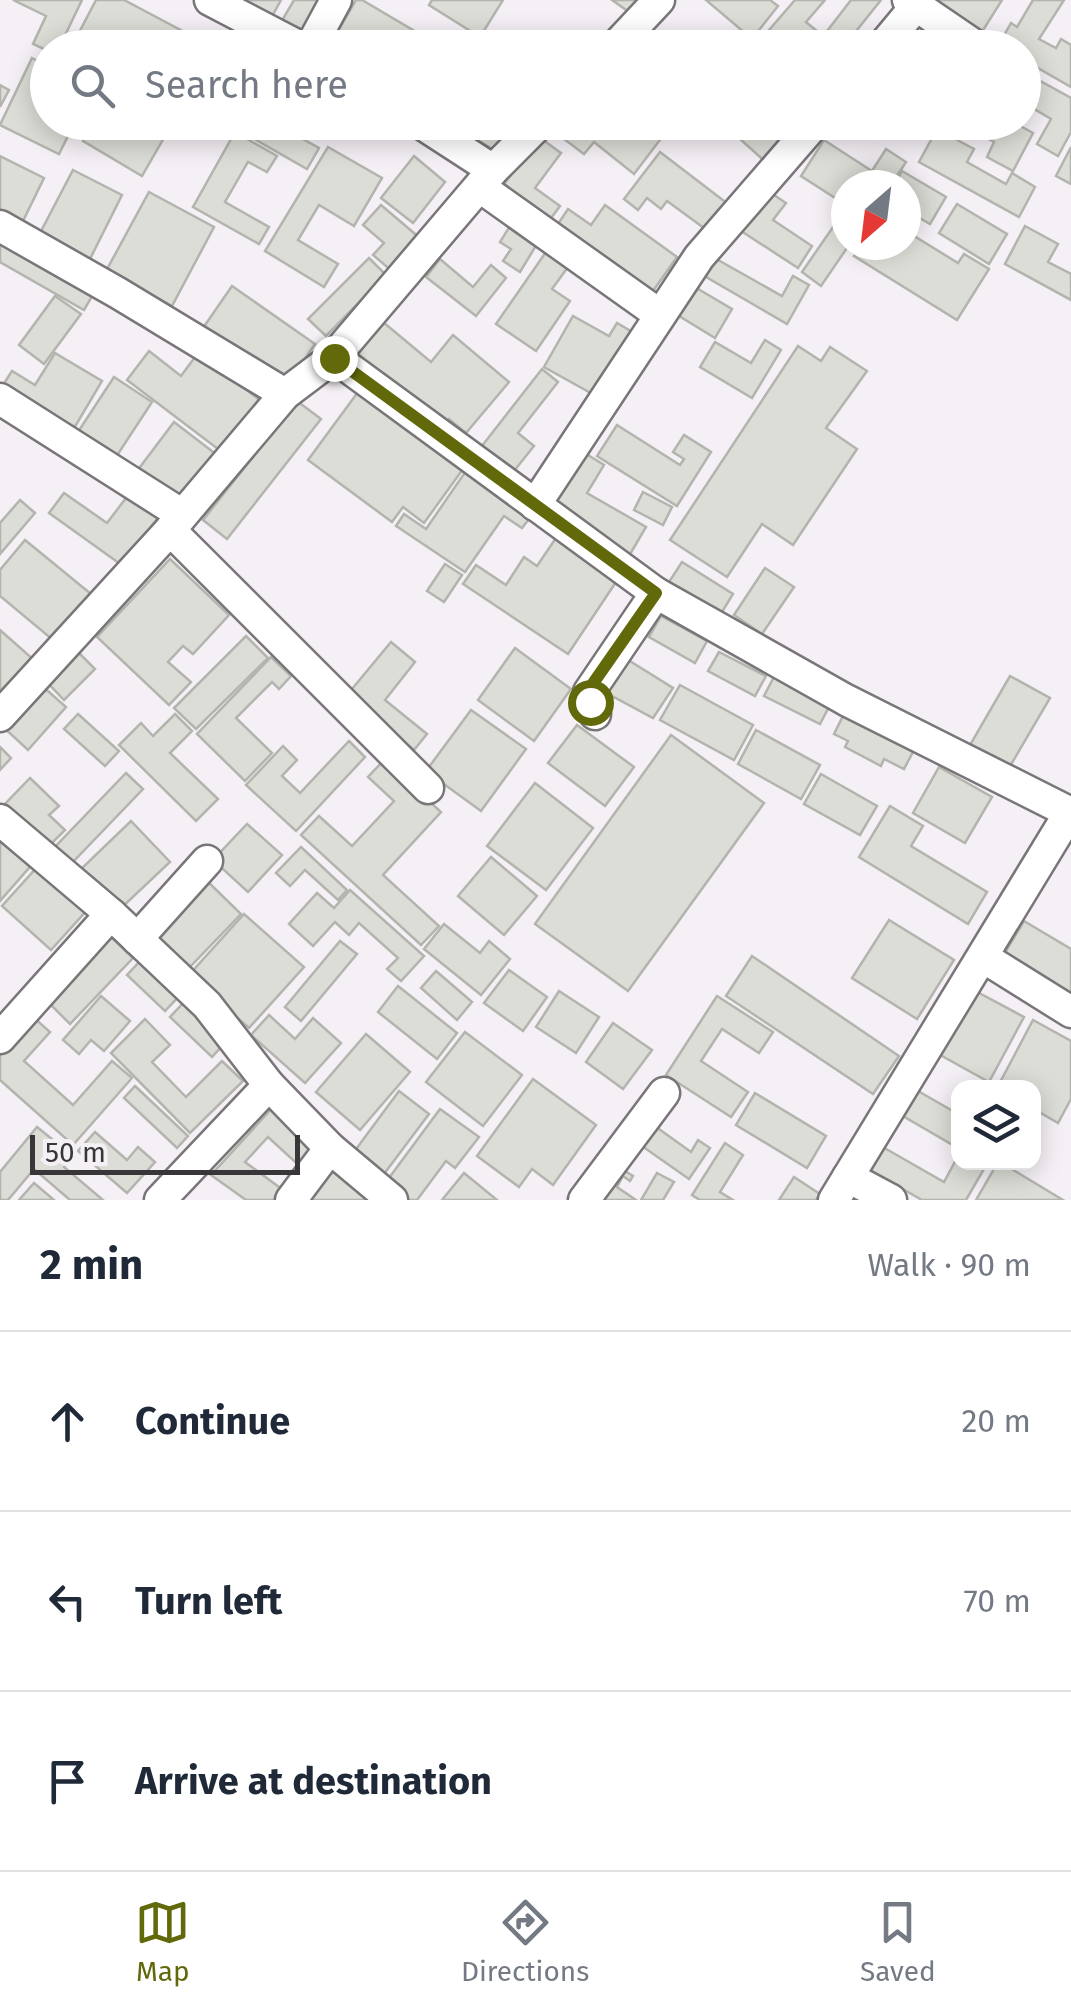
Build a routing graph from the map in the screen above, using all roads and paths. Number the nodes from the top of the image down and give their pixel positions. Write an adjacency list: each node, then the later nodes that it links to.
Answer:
1 (210, 0): 5 (street)
2 (336, 0): 6 (street)
3 (659, 0): 7 (street)
4 (912, 3): 8 (street); 9 (street)
5 (268, 30)
6 (320, 30)
7 (631, 30)
8 (893, 30)
9 (952, 30)
10 (441, 140): 13 (street)
11 (523, 140): 13 (street)
12 (800, 140): 15 (street)
13 (486, 179): 15 (street); 16 (street)
14 (0, 226): 17 (street)
15 (660, 315): 19 (street)
16 (334, 358): 17 (street); 19 (street)
17 (286, 394): 20 (street)
18 (0, 399): 20 (street)
19 (535, 505): 21 (street)
20 (176, 522): 23 (street); 24 (street)
21 (656, 593): 22 (street); 25 (street)
22 (595, 714)
23 (0, 716)
24 (428, 788)
25 (1071, 812): 30 (street)
26 (0, 820): 28 (street)
27 (208, 861): 29 (street)
28 (111, 914): 29 (street); 32 (street)
29 (137, 939): 33 (street)
30 (983, 957): 31 (street); 36 (street)
31 (1071, 1012)
32 (0, 1038)
33 (269, 1086): 35 (street); 37 (street)
34 (664, 1092): 40 (street)
35 (330, 1148): 38 (street); 39 (street)
36 (841, 1188): 41 (street)
37 (160, 1200)
38 (291, 1200)
39 (392, 1200)
40 (584, 1200)
41 (891, 1200)

